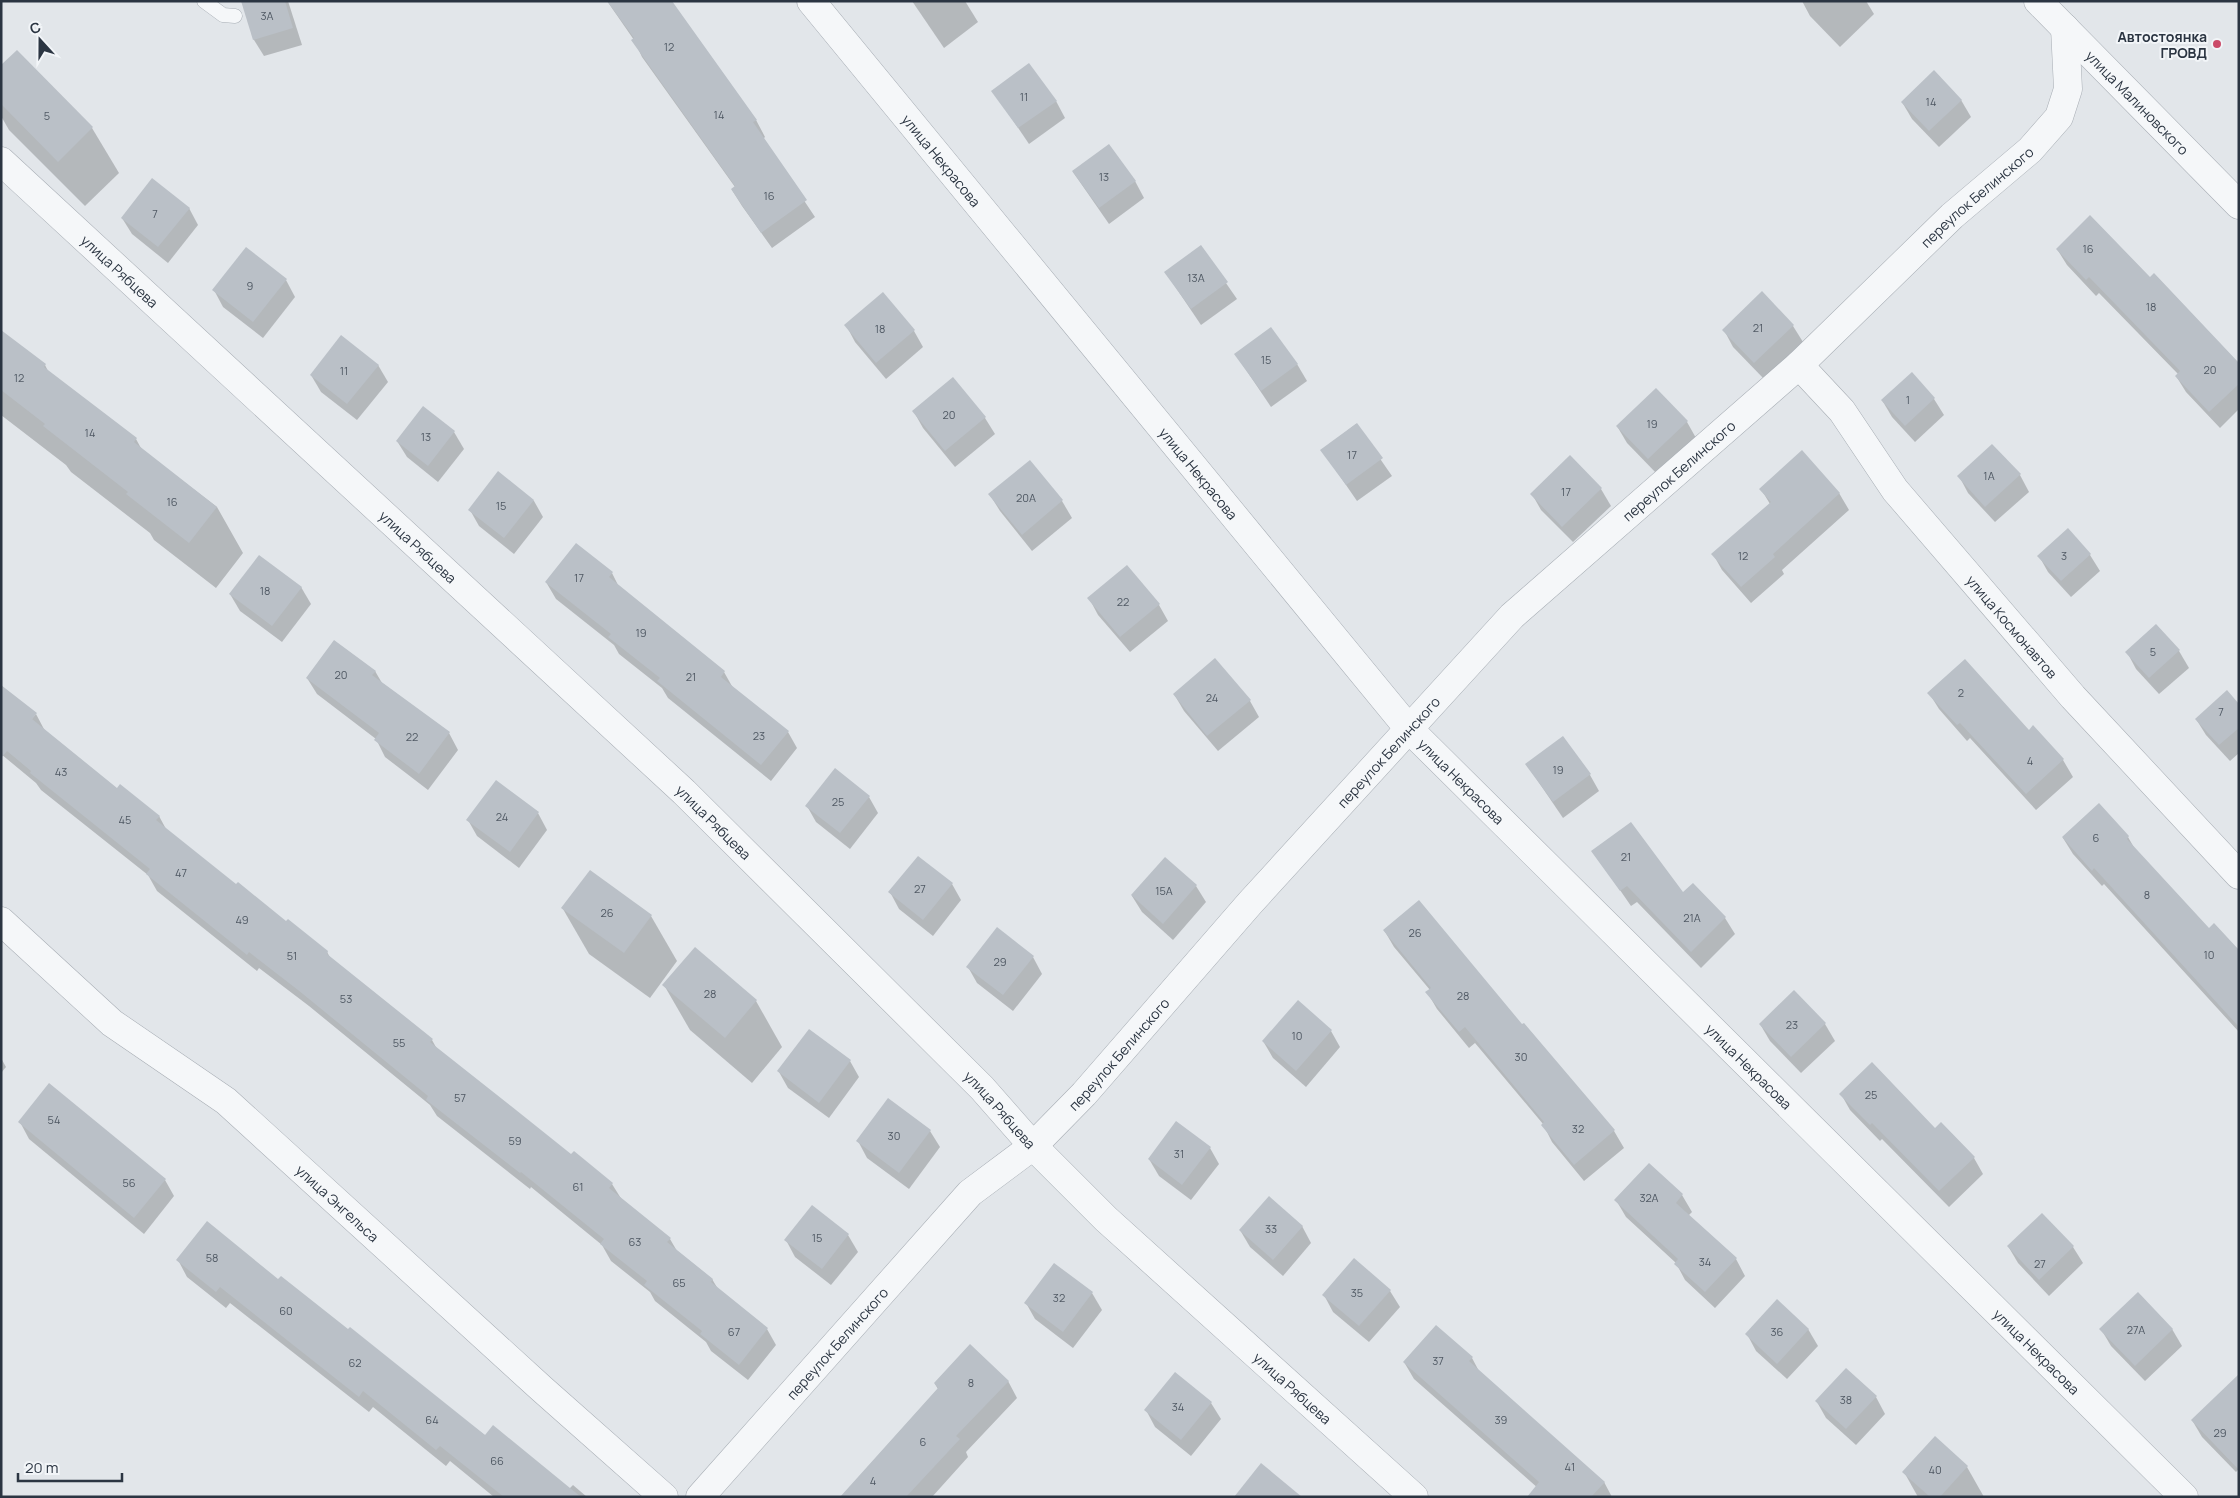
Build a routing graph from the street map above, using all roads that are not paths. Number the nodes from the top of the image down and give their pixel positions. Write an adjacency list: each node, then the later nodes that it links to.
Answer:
1 (204, 1): 4 (lane)
2 (811, 1): 9 (street, улица Некрасова)
3 (2038, 1): 5 (street, улица Малиновского)
4 (235, 16)
5 (2065, 28): 7 (street, улица Малиновского); 8 (street, переулок Белинского)
6 (2, 163): 12 (street, улица Рябцева)
7 (2239, 205)
8 (1799, 365): 9 (street, переулок Белинского); 10 (street, улица Космонавтов)
9 (1409, 729): 12 (street, переулок Белинского); 16 (street, улица Некрасова)
10 (2239, 876)
11 (1, 921): 13 (street, улица Энгельса)
12 (1033, 1146): 14 (street, переулок Белинского); 15 (street, улица Рябцева)
13 (664, 1497)
14 (700, 1497)
15 (1414, 1497)
16 (2184, 1497)

